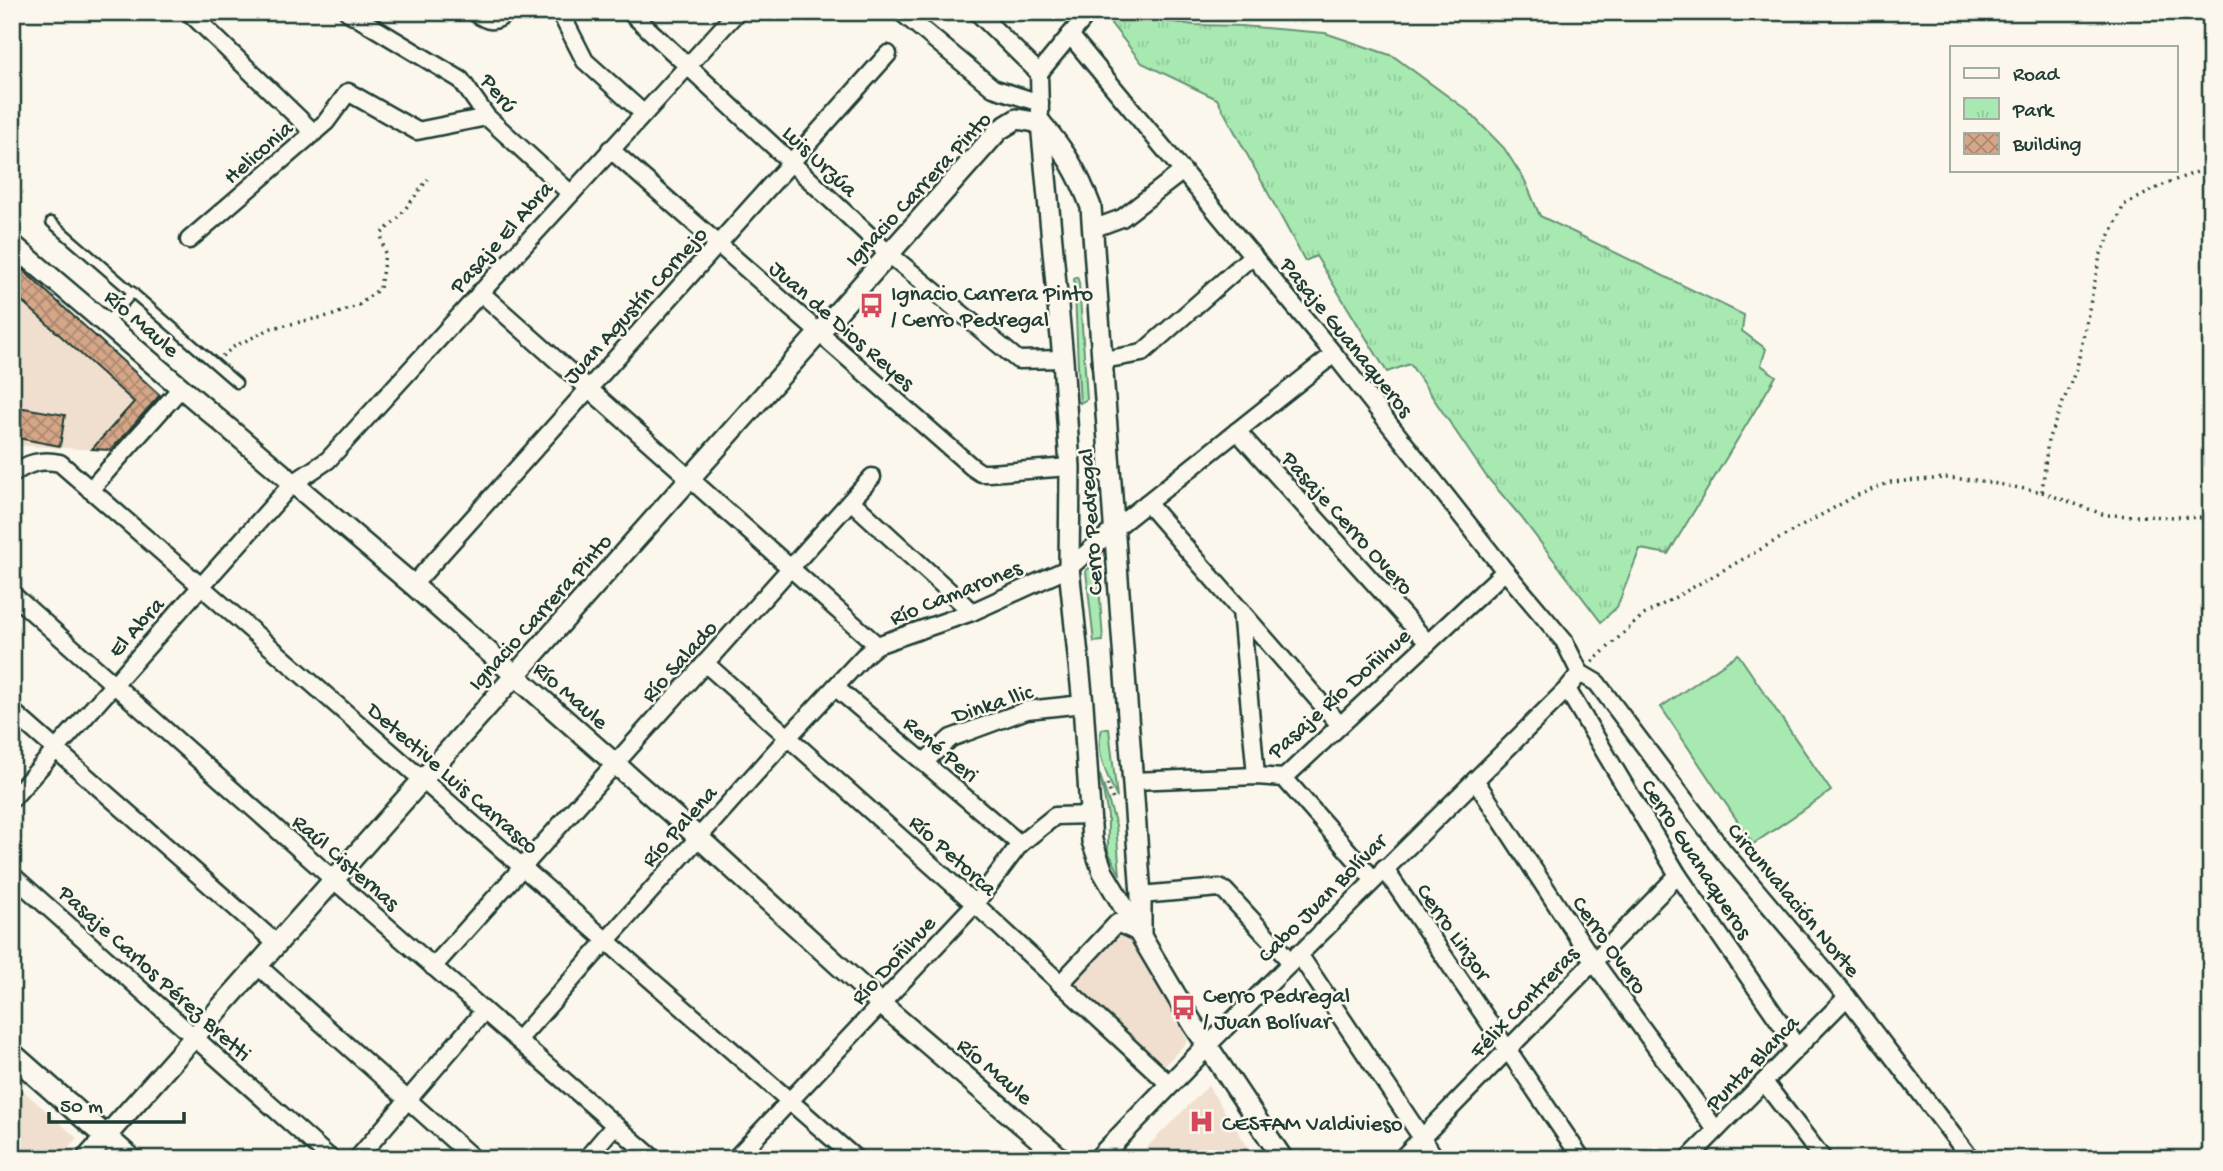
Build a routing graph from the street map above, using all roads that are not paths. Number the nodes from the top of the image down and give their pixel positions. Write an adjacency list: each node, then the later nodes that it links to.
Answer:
1 (189, 12): 18 (street)
2 (348, 12): 17 (street, Perú)
3 (474, 12): 4 (street)
4 (508, 12)
5 (560, 12): 15 (street)
6 (630, 12): 13 (street, Luis Urzúa)
7 (737, 12): 13 (street, Pasaje El Abra)
8 (901, 12): 16 (street)
9 (978, 12): 14 (street)
10 (1089, 12): 11 (street)
11 (1070, 35): 14 (street); 21 (street, Pasaje Guanaqueros)
12 (888, 54): 20 (street, Juan Agustín Cornejo)
13 (686, 66): 15 (street, Pasaje El Abra); 20 (street, Luis Urzúa)
14 (1039, 73): 16 (street, Cerro Pedregal)
15 (643, 113): 19 (street, Pasaje El Abra)
16 (1040, 113): 24 (street, Cerro Pedregal); 28 (street, Ignacio Carrera Pinto); 35 (street, Cerro Pedregal)
17 (487, 117): 18 (street, Heliconia); 22 (street, Perú)
18 (314, 133): 25 (street, Heliconia)
19 (610, 149): 22 (street, Pasaje El Abra); 27 (street, Juan de Dios Reyes)
20 (791, 163): 27 (street, Juan Agustín Cornejo); 28 (street, Luis Urzúa)
21 (1183, 171): 24 (street); 29 (street, Pasaje Guanaqueros)
22 (570, 193): 31 (street, Pasaje El Abra)
23 (51, 222): 30 (lane)
24 (1093, 229): 36 (street, Cerro Pedregal)
25 (189, 240)
26 (12, 244): 32 (street, Río Maule)
27 (718, 244): 33 (street, Juan de Dios Reyes); 39 (street, Juan Agustín Cornejo)
28 (889, 254): 33 (street, Ignacio Carrera Pinto); 35 (street, Luis Urzúa)
29 (1253, 255): 34 (street, Pasaje Guanaqueros); 36 (street)
30 (133, 292): 32 (lane); 37 (lane)
31 (480, 292): 39 (street, Río Camarones); 45 (street, Pasaje El Abra)
32 (106, 323): 38 (street, Río Maule)
33 (819, 333): 41 (street, Juan de Dios Reyes); 44 (street, Ignacio Carrera Pinto)
34 (1334, 354): 40 (street, Río Camarones); 52 (street, Pasaje Guanaqueros)
35 (1063, 359): 41 (street, Cerro Pedregal)
36 (1103, 360): 49 (street, Cerro Pedregal)
37 (237, 383)
38 (181, 388): 45 (street, Río Maule); 46 (street)
39 (588, 389): 44 (street, Río Camarones); 53 (street, Juan Agustín Cornejo)
40 (1237, 431): 48 (street, Río Camarones); 58 (street, Pasaje Cerro Overo)
41 (1070, 467): 51 (street, Cerro Pedregal)
42 (12, 474): 46 (street, Detective Luis Carrasco)
43 (872, 477): 47 (street, Río Salado)
44 (690, 479): 50 (street, Río Camarones); 62 (street, Ignacio Carrera Pinto)
45 (292, 484): 53 (street, Río Maule); 54 (street, El Abra)
46 (90, 490): 54 (street, Detective Luis Carrasco)
47 (851, 501): 50 (street, Río Salado); 57 (street)
48 (1147, 503): 49 (street, Río Camarones); 56 (street)
49 (1113, 530): 51 (street, Río Camarones); 77 (street, Cerro Pedregal)
50 (790, 568): 59 (street, Río Camarones); 60 (street, Río Salado)
51 (1069, 568): 57 (street, Río Camarones); 66 (street, Cerro Pedregal)
52 (1504, 571): 58 (street, Pasaje Río Doñihue); 61 (street, Pasaje Guanaqueros)
53 (413, 584): 62 (street, Río Maule)
54 (202, 586): 63 (street, El Abra); 75 (street, Detective Luis Carrasco)
55 (12, 594): 63 (street, Raúl Cisternas)
56 (1241, 610): 68 (street); 73 (street)
57 (972, 611): 59 (street, Río Camarones)
58 (1428, 643): 68 (street, Pasaje Río Doñihue)
59 (877, 645): 64 (street, Río Palena)
60 (705, 663): 69 (street, Río Petorca); 72 (street, Río Salado)
61 (1580, 673): 65 (street, Cabo Juan Bolívar); 97 (street, Circunvalación Norte)
62 (514, 677): 72 (street, Río Maule); 75 (street, Ignacio Carrera Pinto)
63 (114, 685): 70 (street, El Abra); 86 (street, Raúl Cisternas)
64 (835, 687): 69 (street, Río Palena); 71 (street, René Peri)
65 (1567, 689): 76 (street, Cabo Juan Bolívar); 85 (street, Cerro Guanaqueros)
66 (1083, 704): 71 (street, Dinka llic); 79 (street, Cerro Pedregal)
67 (12, 711): 70 (street)
68 (1340, 725): 74 (street, Pasaje Río Doñihue)
69 (789, 736): 80 (street, Río Palena); 88 (street, Río Petorca)
70 (56, 749): 78 (street, El Abra); 91 (street)
71 (924, 762): 81 (street, René Peri)
72 (615, 764): 80 (street, Río Maule); 82 (street, Río Salado)
73 (1256, 776): 74 (street, Pasaje Río Doñihue); 77 (street, Pasaje Río Doñihue)
74 (1284, 778): 83 (street, Cerro Linzor)
75 (422, 780): 82 (street, Detective Luis Carrasco); 86 (street, Ignacio Carrera Pinto)
76 (1475, 780): 83 (street, Cabo Juan Bolívar); 93 (street, Cerro Overo)
77 (1133, 781): 87 (street, Cerro Pedregal)
78 (12, 799)
79 (1091, 815): 81 (street, Río Doñihue); 89 (street, Cerro Pedregal)
80 (698, 837): 90 (street, Río Palena); 98 (street, Río Maule)
81 (1020, 844): 88 (street, Río Doñihue)
82 (523, 867): 90 (street, Detective Luis Carrasco); 95 (street, Río Salado)
83 (1379, 873): 92 (street, Cabo Juan Bolívar); 104 (street, Cerro Linzor)
84 (12, 875): 100 (street, Pasaje Carlos Pérez Bretti)
85 (1678, 875): 93 (street, Félix Contreras); 103 (street, Cerro Guanaqueros)
86 (334, 880): 91 (street, Ignacio Carrera Pinto); 95 (street, Raúl Cisternas)
87 (1141, 895): 89 (street, Cerro Pedregal); 92 (street)
88 (975, 904): 96 (street, Río Petorca); 98 (street, Río Doñihue)
89 (1141, 934): 96 (street); 102 (street, Cerro Pedregal)
90 (606, 940): 101 (street, Río Palena); 109 (street, Detective Luis Carrasco)
91 (277, 944): 94 (street, Ignacio Carrera Pinto)
92 (1294, 957): 102 (street, Cabo Juan Bolívar); 113 (street)
93 (1594, 962): 104 (street, Félix Contreras); 111 (street, Cerro Overo)
94 (258, 966): 100 (street, Ignacio Carrera Pinto); 108 (street)
95 (433, 967): 99 (street, Raúl Cisternas)
96 (1060, 984): 106 (street, Río Petorca)
97 (1847, 997): 103 (street, Punta Blanca); 114 (street, Circunvalación Norte)
98 (881, 1004): 109 (street, Río Doñihue); 124 (street, Río Maule)
99 (484, 1011): 101 (street, Raúl Cisternas); 108 (street)
100 (195, 1037): 112 (street, Ignacio Carrera Pinto); 117 (street, Pasaje Carlos Pérez Bretti)
101 (517, 1040): 110 (street, Raúl Cisternas)
102 (1207, 1046): 106 (street, Cabo Juan Bolívar); 126 (street, Cerro Pedregal)
103 (1797, 1047): 107 (street, Punta Blanca)
104 (1508, 1049): 113 (street, Félix Contreras); 129 (street, Cerro Linzor)
105 (12, 1054): 112 (main road)
106 (1168, 1083): 125 (street, Cabo Juan Bolívar)
107 (1764, 1083): 111 (street, Punta Blanca); 131 (street)
108 (408, 1100): 118 (street); 119 (street)
109 (789, 1101): 122 (street, Río Doñihue); 123 (street, Detective Luis Carrasco)
110 (615, 1125): 120 (street); 121 (street, Raúl Cisternas)
111 (1716, 1130): 130 (street, Punta Blanca)
112 (106, 1137): 115 (street, Ignacio Carrera Pinto); 116 (main road)
113 (1421, 1138): 127 (street, Félix Contreras); 128 (street)
114 (1964, 1156)
115 (86, 1159)
116 (131, 1159)
117 (331, 1159)
118 (357, 1159)
119 (474, 1159)
120 (586, 1159)
121 (654, 1159)
122 (735, 1159)
123 (856, 1159)
124 (1062, 1159)
125 (1098, 1159)
126 (1283, 1159)
127 (1401, 1159)
128 (1436, 1159)
129 (1582, 1159)
130 (1688, 1159)
131 (1823, 1159)

